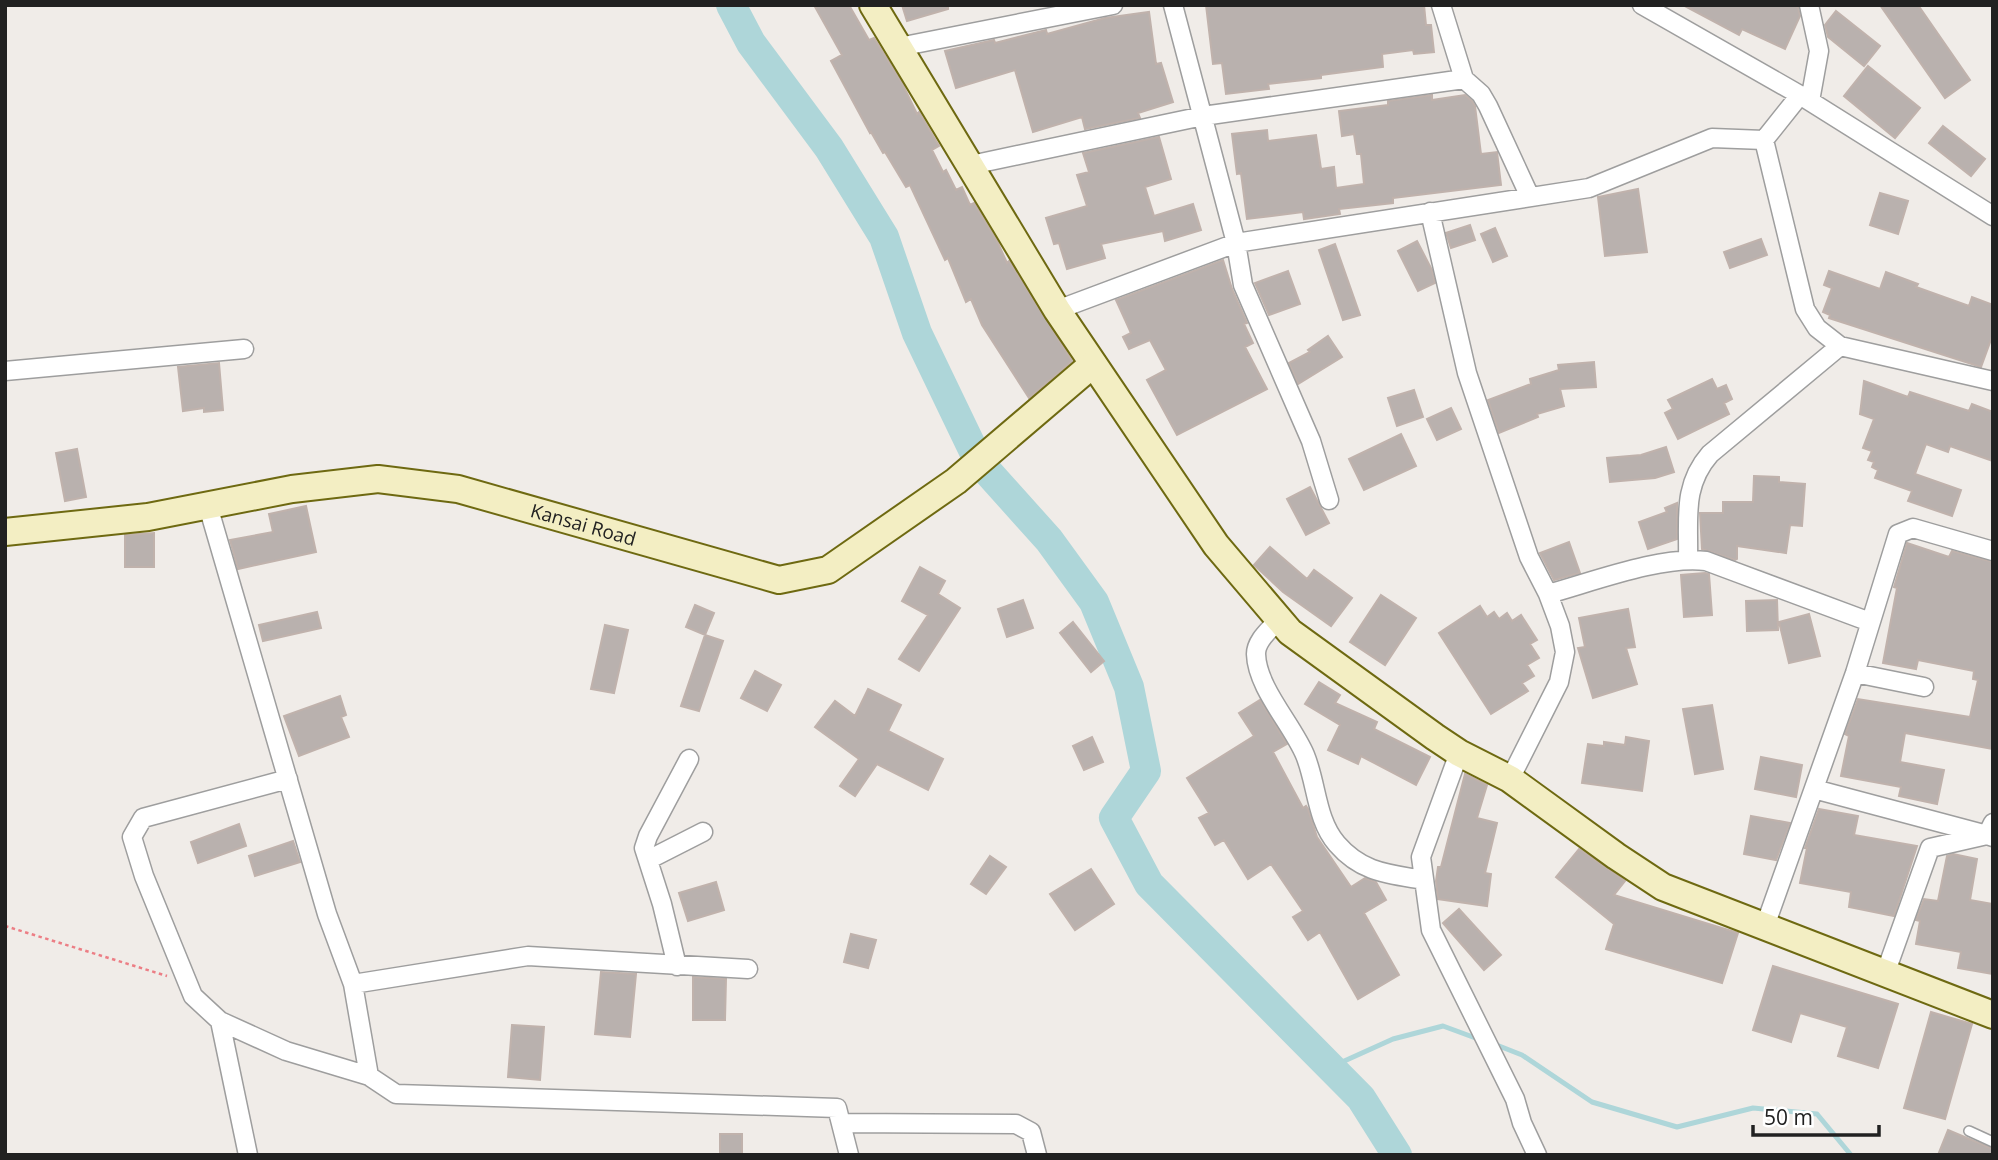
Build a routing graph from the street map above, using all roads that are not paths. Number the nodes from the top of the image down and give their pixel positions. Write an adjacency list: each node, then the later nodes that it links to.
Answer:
1 (873, 5): 7 (street)
2 (1113, 5): 7 (street)
3 (1173, 5): 10 (street)
4 (1441, 5): 8 (street)
5 (1642, 5): 9 (street)
6 (1809, 5): 9 (street)
7 (899, 47): 12 (street)
8 (1464, 79): 10 (street); 13 (street)
9 (1805, 98): 11 (street); 15 (street)
10 (1203, 116): 12 (street); 16 (street)
11 (1764, 140): 13 (street); 18 (street)
12 (971, 165): 17 (street)
13 (1530, 197): 14 (street)
14 (1430, 212): 16 (street); 28 (street)
15 (1993, 216)
16 (1236, 243): 17 (street); 23 (street)
17 (1057, 310): 20 (street)
18 (1840, 346): 22 (street); 27 (street)
19 (244, 349): 21 (street)
20 (1093, 365): 24 (street, Kansai Road); 29 (street)
21 (5, 371)
22 (1993, 381)
23 (1329, 499)
24 (208, 506): 25 (street, Kansai Road); 35 (street)
25 (5, 532)
26 (1993, 551): 30 (street)
27 (1688, 558): 28 (street); 30 (street)
28 (1548, 594): 36 (street)
29 (1279, 619): 33 (street); 41 (street)
30 (1870, 622): 31 (street)
31 (1855, 673): 32 (street); 37 (street)
32 (1924, 687)
33 (1460, 753): 36 (street); 41 (street)
34 (689, 759): 40 (street)
35 (288, 779): 46 (street); 48 (street)
36 (1510, 779): 42 (street)
37 (1814, 789): 39 (street); 42 (street)
38 (703, 832): 40 (street)
39 (1991, 832): 45 (street)
40 (648, 860): 43 (street)
41 (1424, 880): 56 (street)
42 (1765, 926): 45 (street)
43 (677, 966): 44 (street); 46 (street)
44 (748, 969)
45 (1885, 974): 47 (street)
46 (352, 984): 49 (street)
47 (1993, 1015)
48 (220, 1021): 49 (street); 53 (street)
49 (369, 1076): 50 (street)
50 (841, 1123): 54 (street); 55 (street)
51 (1969, 1131): 52 (lane)
52 (1993, 1142)
53 (248, 1155)
54 (849, 1155)
55 (1037, 1155)
56 (1537, 1155)

